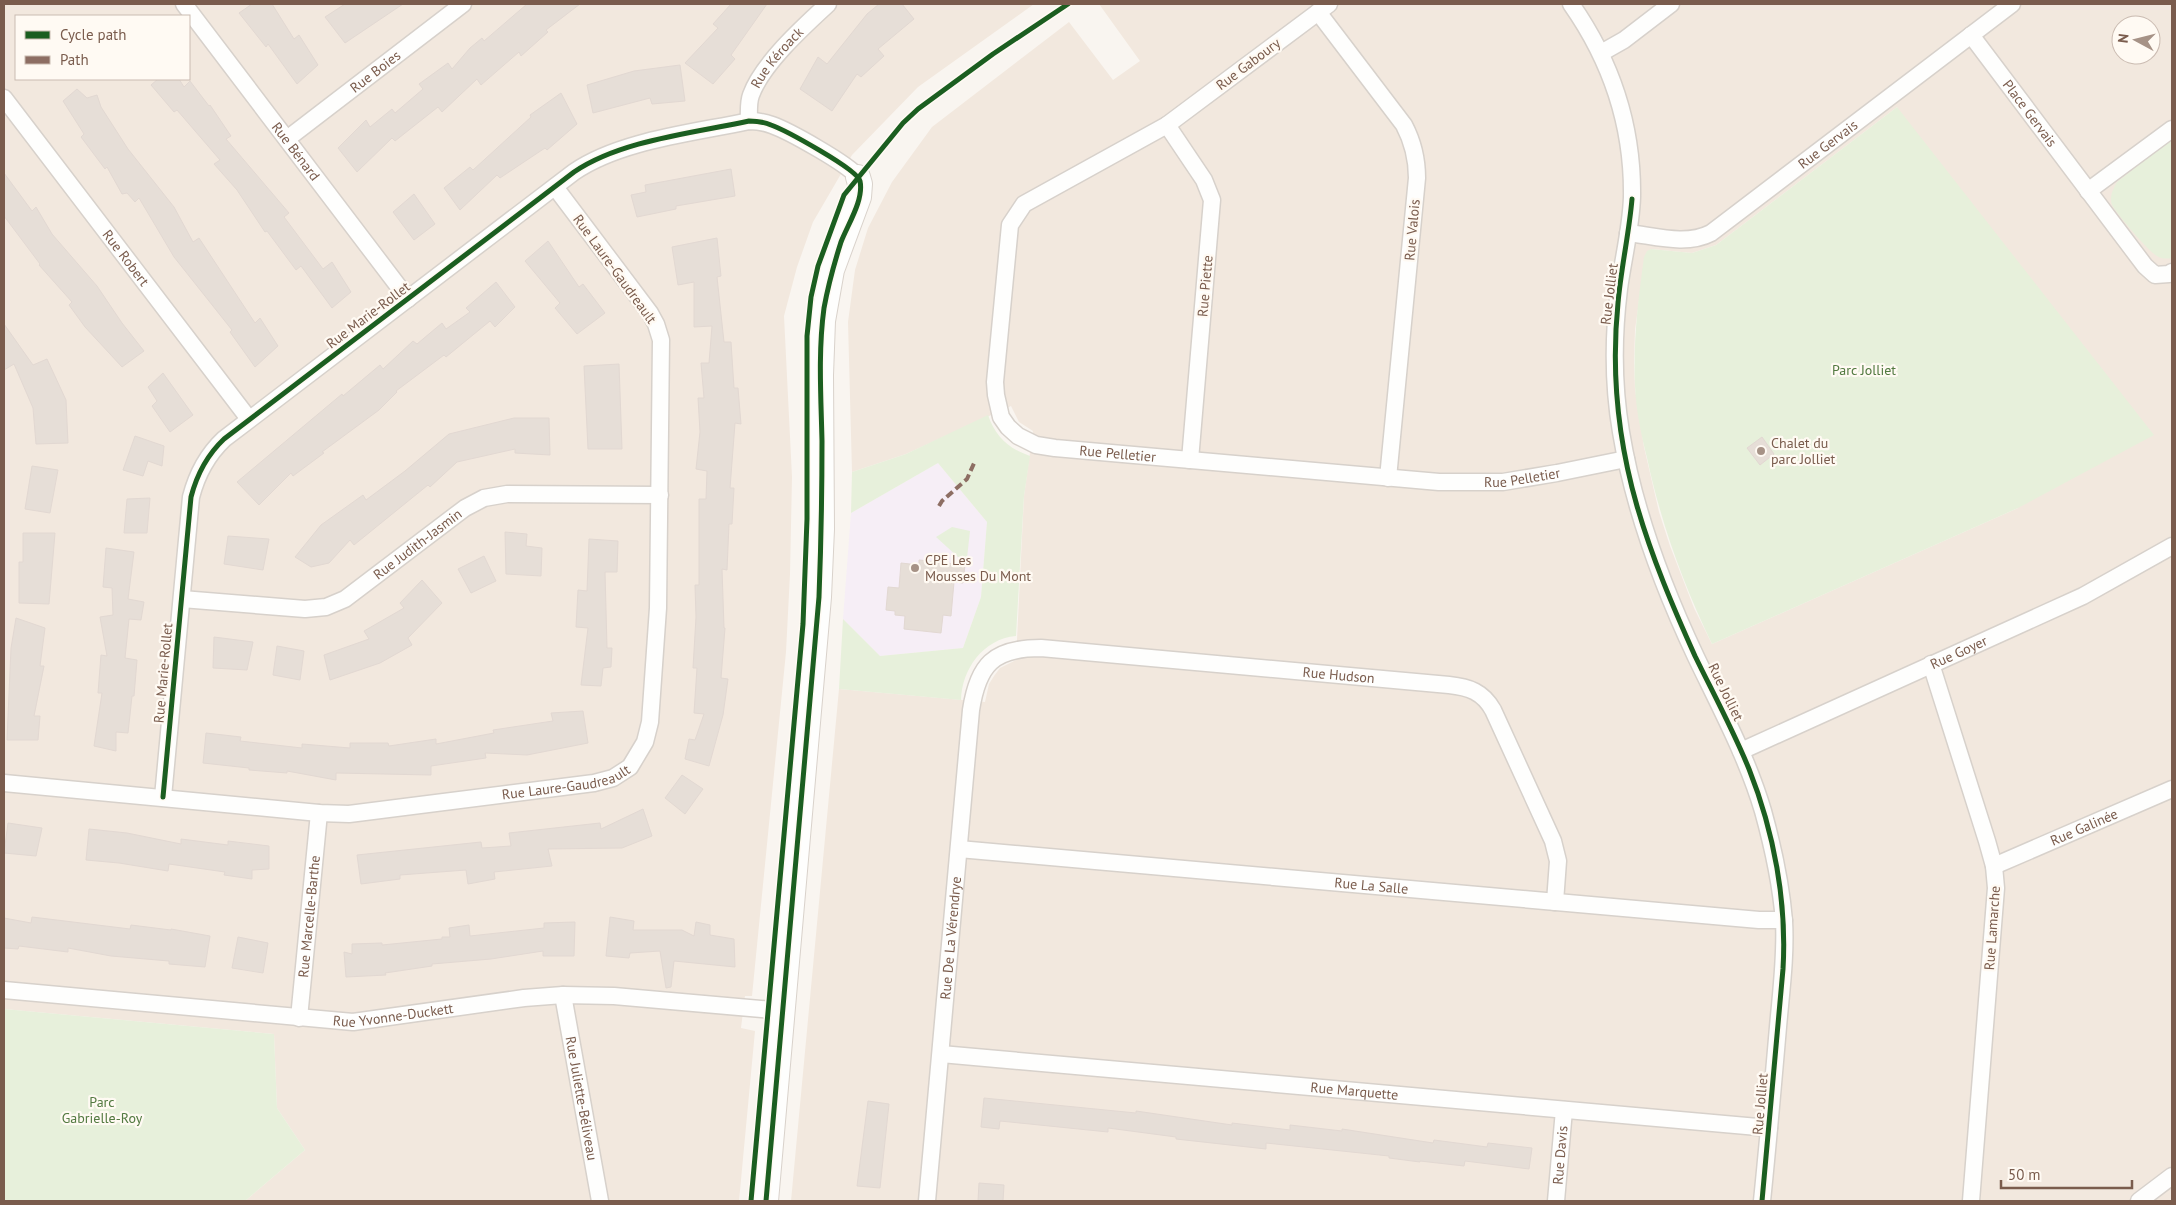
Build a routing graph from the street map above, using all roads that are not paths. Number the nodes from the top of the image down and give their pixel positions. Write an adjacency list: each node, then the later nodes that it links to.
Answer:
1 (184, 4): 14 (street, Rue Bénard)
2 (464, 4): 14 (street, Rue Boies)
3 (828, 4): 11 (street, Rue Kéroack)
4 (1571, 4): 9 (street, Rue Jolliet)
5 (1671, 4): 9 (street)
6 (2012, 4): 8 (street, Rue Gervais)
7 (1324, 8): 12 (street, Rue Gaboury); 24 (street, Rue Valois)
8 (1971, 35): 17 (street, Place Gervais); 18 (street, Rue Gervais)
9 (1601, 53): 18 (street, Rue Jolliet)
10 (4, 98): 21 (street, Rue Robert)
11 (749, 122): 15 (street, Rue Marie-Rollet); 16 (street, Rue Marie-Rollet)
12 (1167, 125): 23 (street, Rue Piette); 23 (street, Rue Pelletier)
13 (2172, 129): 17 (street)
14 (287, 139): 20 (street, Rue Bénard)
15 (858, 176): 41 (street)
16 (555, 186): 20 (street, Rue Marie-Rollet); 25 (street, Rue Laure-Gaudreault)
17 (2088, 191): 19 (street, Place Gervais)
18 (1628, 233): 22 (street, Rue Jolliet)
19 (2172, 272)
20 (408, 299): 21 (street, Rue Marie-Rollet)
21 (249, 419): 27 (street, Rue Marie-Rollet)
22 (1626, 459): 24 (street, Rue Pelletier); 30 (street, Rue Jolliet)
23 (1190, 460): 24 (street, Rue Pelletier)
24 (1388, 478)
25 (660, 495): 27 (street, Rue Judith-Jasmin); 34 (street, Rue Laure-Gaudreault)
26 (2172, 546): 28 (street, Rue Goyer)
27 (182, 599): 33 (street, Rue Marie-Rollet)
28 (1931, 664): 30 (street, Rue Goyer); 36 (street, Rue Lamarche)
29 (979, 676): 35 (street, Rue De La Vérendrye); 37 (street, Rue Hudson)
30 (1741, 751): 38 (street, Rue Jolliet)
31 (4, 782): 33 (street, Rue Laure-Gaudreault)
32 (2172, 789): 36 (street, Rue Galinée)
33 (163, 797): 34 (street, Rue Laure-Gaudreault)
34 (319, 813): 42 (street, Rue Marcelle-Barthe)
35 (959, 849): 37 (street, Rue La Salle); 43 (street, Rue De La Vérendrye)
36 (1994, 866): 52 (street, Rue Lamarche)
37 (1555, 902): 38 (street, Rue La Salle)
38 (1784, 920): 45 (street, Rue Jolliet)
39 (4, 990): 42 (street, Rue Yvonne-Duckett)
40 (563, 995): 41 (street, Rue Yvonne-Duckett); 42 (street, Rue Yvonne-Duckett); 47 (street, Rue Juliette-Béliveau)
41 (783, 1011): 48 (street)
42 (299, 1018)
43 (941, 1054): 44 (street, Rue Marquette); 49 (street, Rue De La Vérendrye)
44 (1564, 1110): 45 (street, Rue Marquette); 50 (street, Rue Davis)
45 (1769, 1128): 51 (street, Rue Jolliet)
46 (2172, 1176): 53 (street)
47 (600, 1201)
48 (766, 1201)
49 (927, 1201)
50 (1556, 1201)
51 (1762, 1201)
52 (1971, 1201)
53 (2139, 1201)

